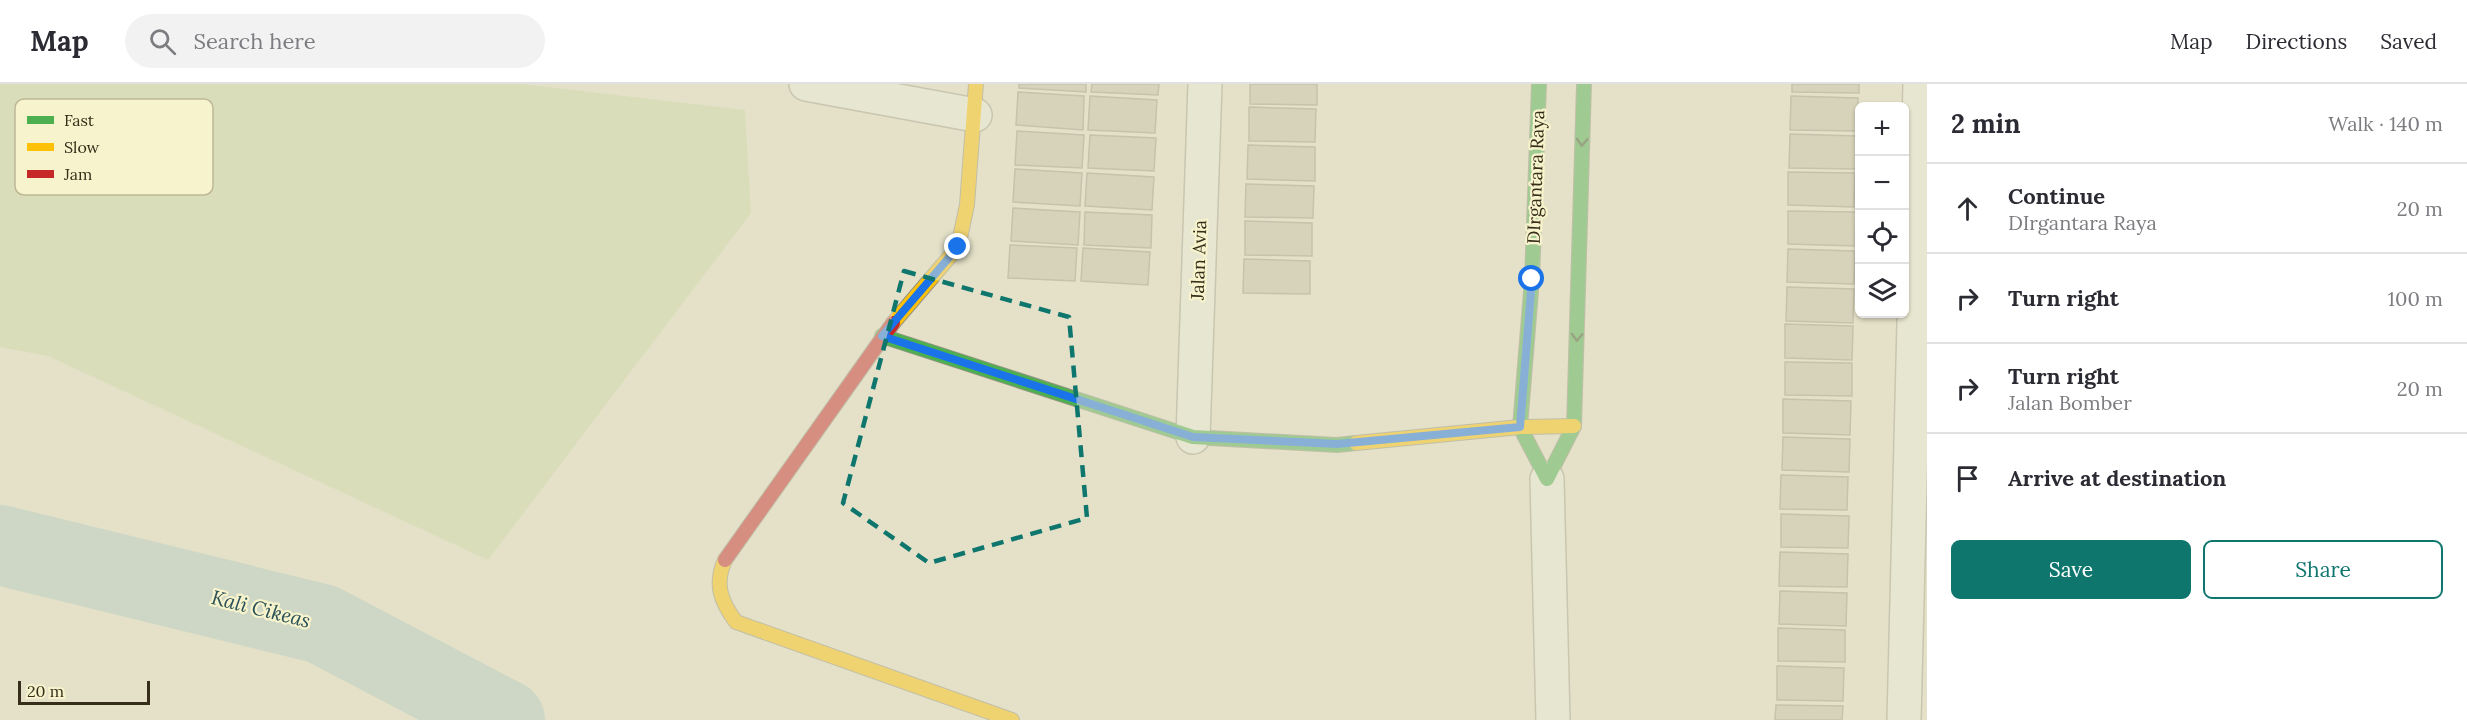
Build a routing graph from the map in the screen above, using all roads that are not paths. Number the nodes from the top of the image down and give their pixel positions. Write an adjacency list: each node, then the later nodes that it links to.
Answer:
1 (806, 84): 6 (street)
2 (1205, 84): 11 (street, Jalan Avia)
3 (1539, 84): 10 (street, DIrgantara Raya)
4 (1584, 84): 9 (street, one-way to 9)
5 (1922, 88): 8 (street)
6 (975, 100): 7 (street)
7 (882, 336): 11 (street); 13 (street)
8 (1920, 338): 15 (street)
9 (1574, 426): 10 (street); 12 (street)
10 (1520, 427): 11 (street); 12 (street)
11 (1193, 437)
12 (1547, 479): 14 (street)
13 (1012, 720)
14 (1553, 720)
15 (1904, 720)

